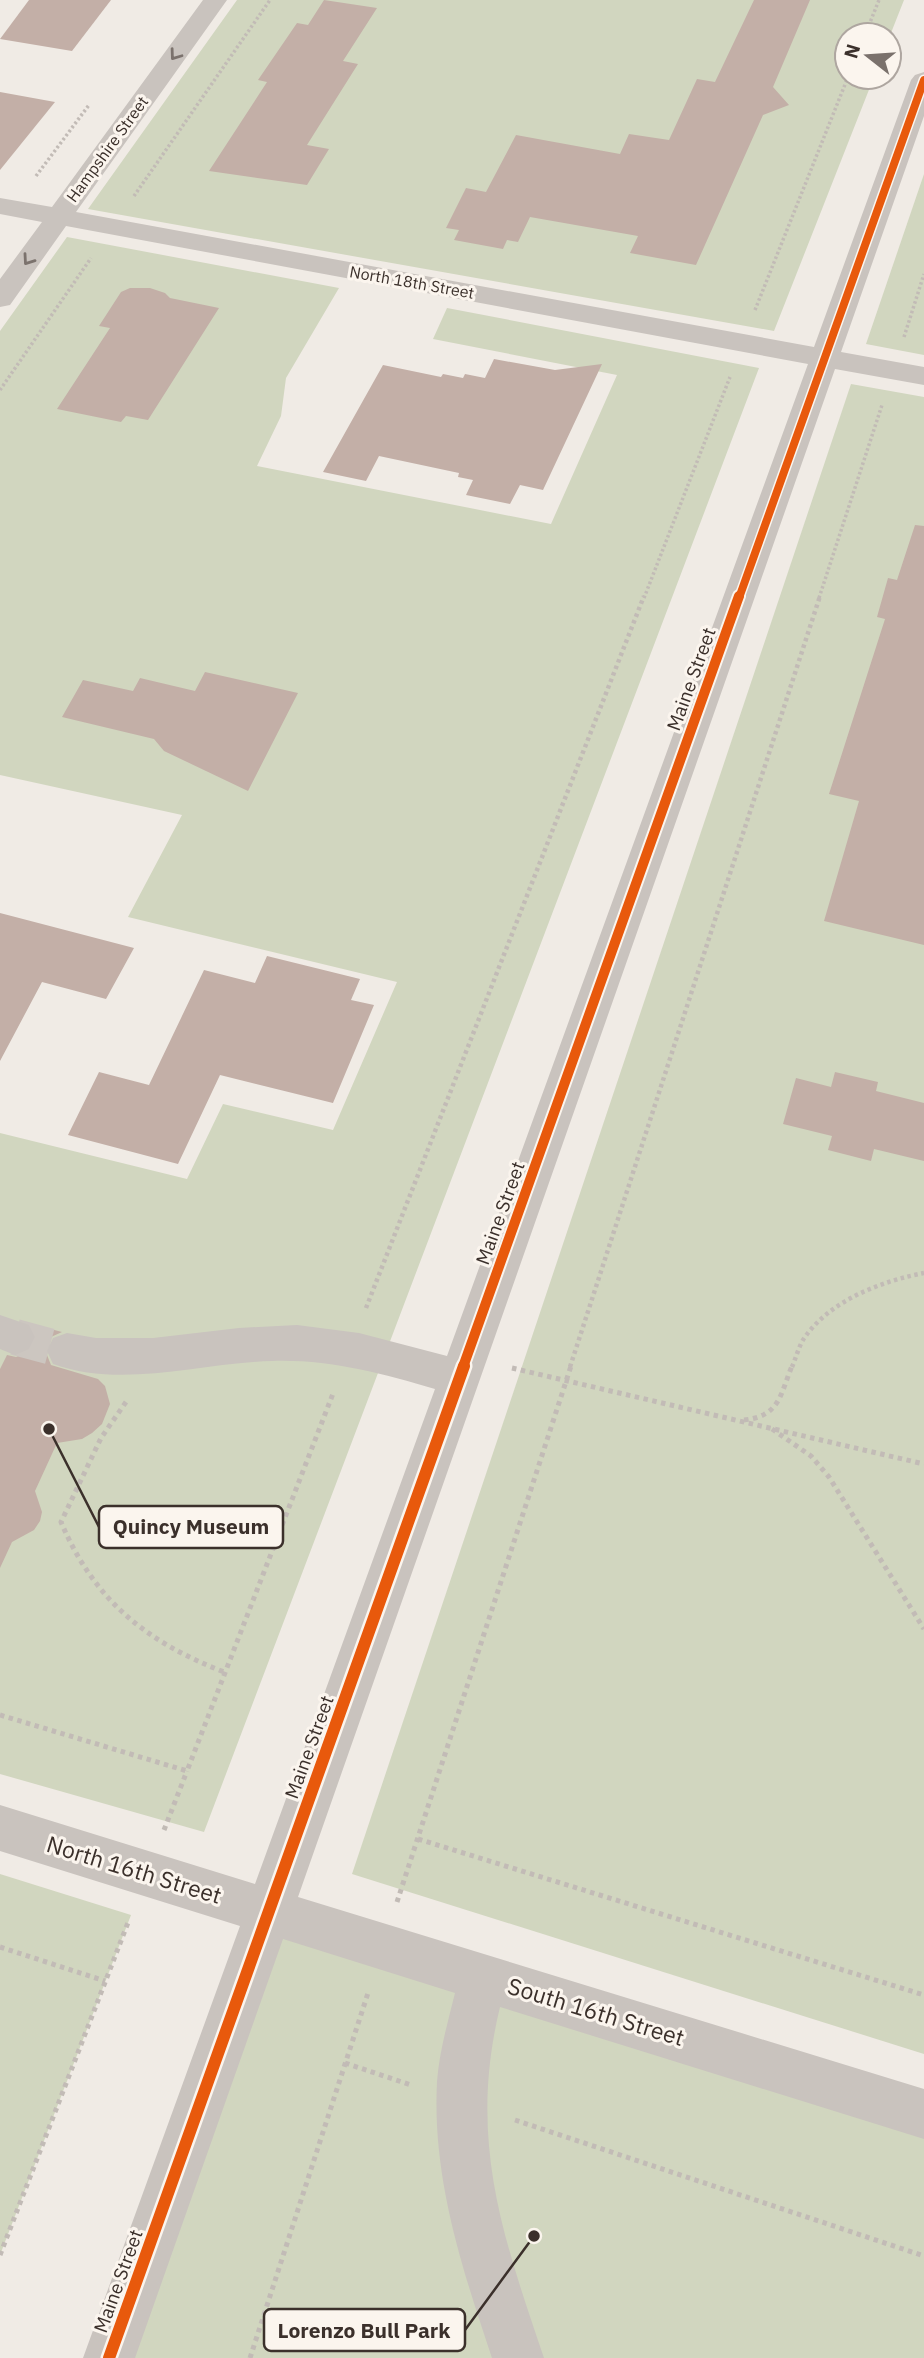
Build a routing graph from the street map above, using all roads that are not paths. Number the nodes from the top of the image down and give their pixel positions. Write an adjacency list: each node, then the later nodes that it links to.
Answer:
1 (215, 0): 4 (street, Hampshire Street, one-way to 4)
2 (924, 80): 6 (street, Maine Street)
3 (6, 208): 4 (street, North 18th Street)
4 (58, 217): 5 (street, Hampshire Street, one-way to 5); 6 (street, North 18th Street)
5 (0, 299)
6 (825, 358): 7 (street, North 18th Street); 9 (street, Maine Street)
7 (924, 376)
8 (67, 1351): 9 (street)
9 (463, 1367): 11 (street, Maine Street)
10 (0, 1828): 11 (street, North 16th Street)
11 (269, 1911): 12 (street, South 16th Street); 14 (street, Maine Street)
12 (483, 1977): 13 (street, South 16th Street); 15 (street)
13 (924, 2114)
14 (109, 2358)
15 (518, 2358)

